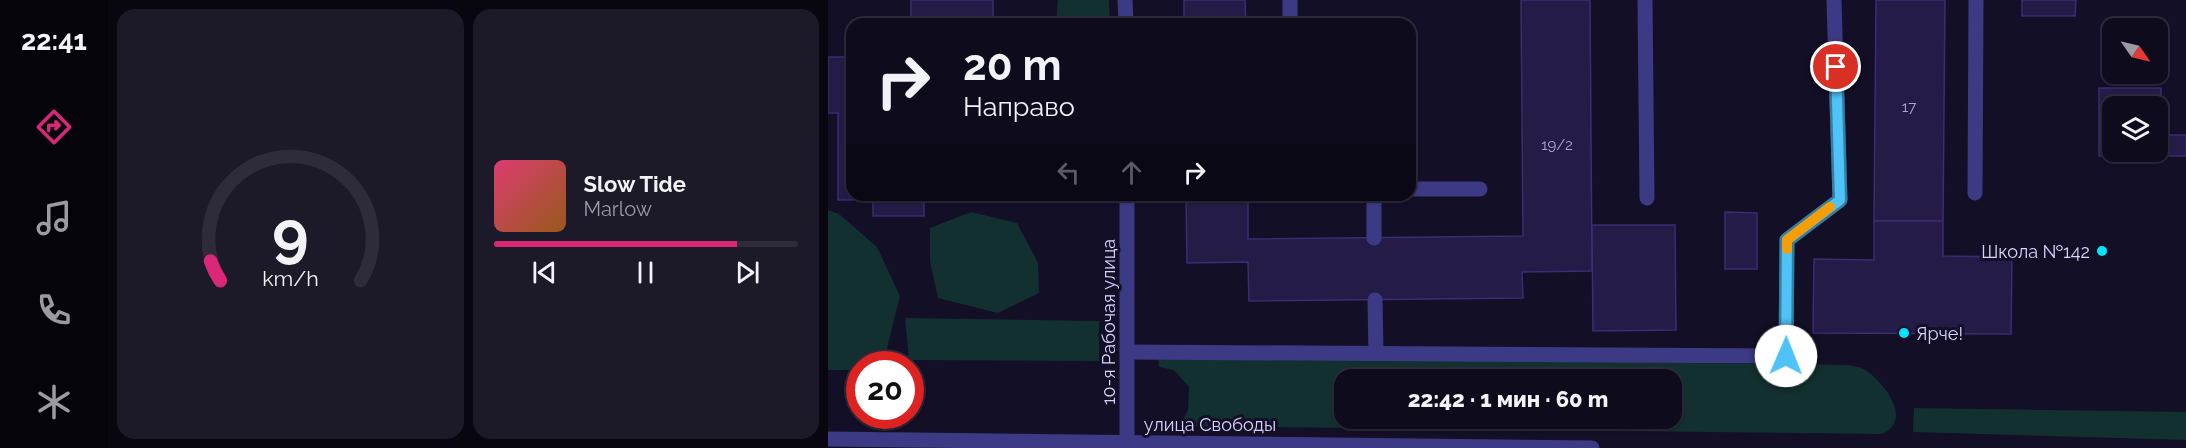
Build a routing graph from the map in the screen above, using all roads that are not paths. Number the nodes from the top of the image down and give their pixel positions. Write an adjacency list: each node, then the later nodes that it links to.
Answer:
1 (1125, 0): 6 (street)
2 (1290, 0): 7 (street)
3 (1644, 0): 11 (street)
4 (1834, 0): 17 (street)
5 (1976, 0): 10 (street)
6 (1126, 18)
7 (1290, 18)
8 (1416, 189): 9 (street)
9 (1480, 189)
10 (1975, 193)
11 (1647, 198)
12 (1127, 201): 16 (street, 10-я Рабочая улица)
13 (1374, 201): 14 (street)
14 (1374, 238)
15 (1375, 300): 17 (street)
16 (1128, 352): 17 (street); 19 (street, 10-я Рабочая улица)
17 (1376, 353)
18 (828, 439): 19 (street, улица Свободы)
19 (1127, 445): 20 (street, улица Свободы)
20 (1592, 448)

